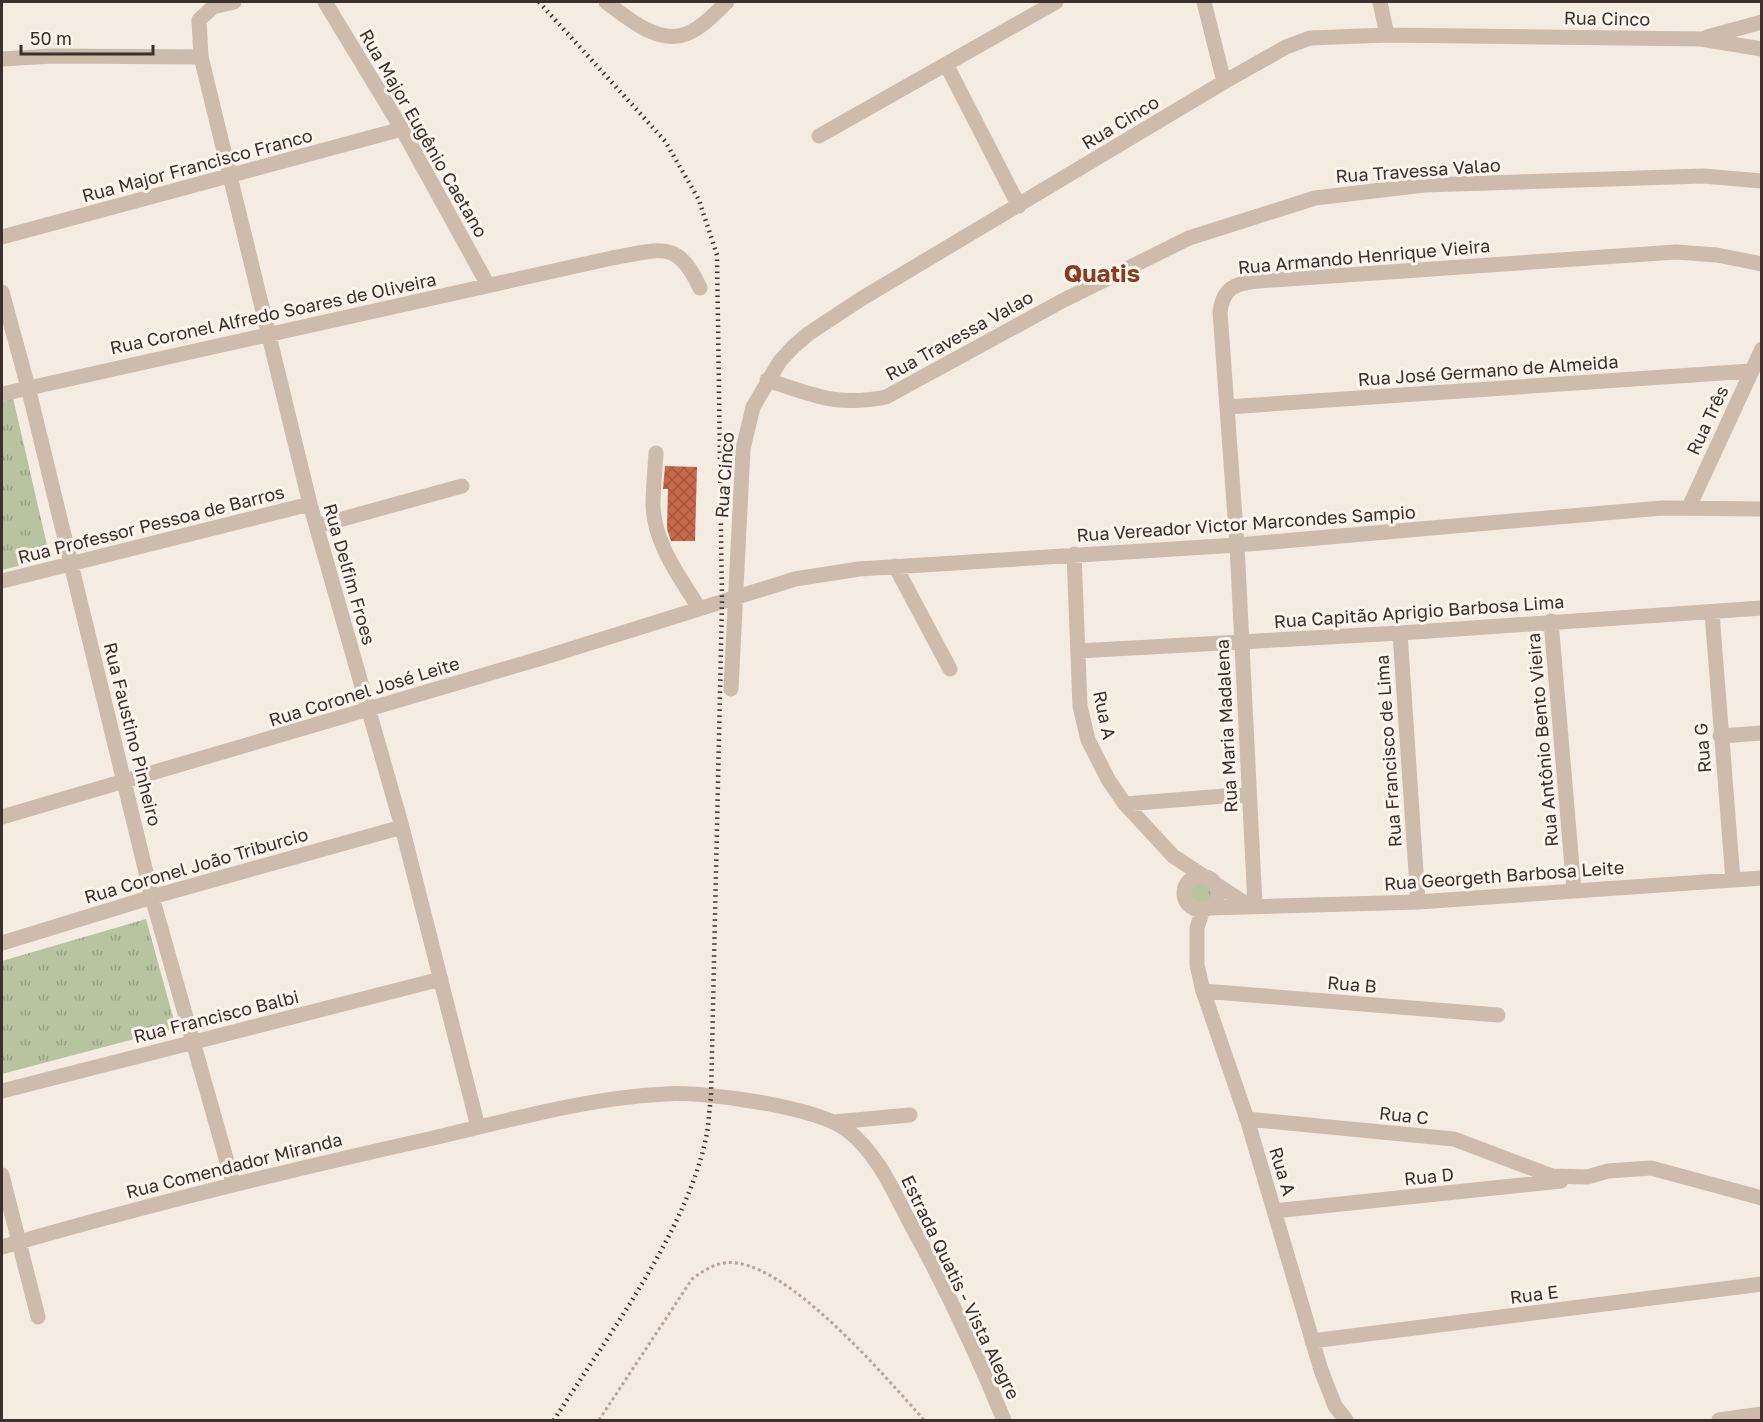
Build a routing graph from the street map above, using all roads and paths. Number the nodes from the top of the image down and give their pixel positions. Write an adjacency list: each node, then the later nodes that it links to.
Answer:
1 (234, 2): 12 (street, Rua Delfim Froes)
2 (325, 2): 16 (street, Rua Major Eugênio Caetano)
3 (606, 2): 4 (street)
4 (727, 2)
5 (1056, 2): 14 (street)
6 (1204, 2): 15 (street)
7 (1380, 2): 9 (street)
8 (1760, 23): 10 (street)
9 (1387, 35): 10 (street, Rua Cinco); 15 (street, Rua Cinco)
10 (1701, 39): 11 (street, Rua Cinco)
11 (1758, 51)
12 (201, 57): 13 (street); 18 (street, Rua Delfim Froes)
13 (2, 59)
14 (946, 64): 17 (street); 20 (street)
15 (1224, 82): 20 (street, Rua Cinco)
16 (402, 129): 18 (street, Rua Major Francisco Franco); 23 (street, Rua Major Eugênio Caetano)
17 (819, 136)
18 (230, 177): 21 (street, Rua Major Francisco Franco); 26 (street, Rua Delfim Froes)
19 (1761, 181): 29 (street, Rua Travessa Valao)
20 (1018, 206): 29 (street, Rua Cinco)
21 (2, 237)
22 (1761, 264): 32 (street, Rua Armando Henrique Vieira)
23 (488, 285): 24 (street, Rua Coronel Alfredo Soares de Oliveira); 26 (street, Rua Coronel Alfredo Soares de Oliveira)
24 (700, 288)
25 (2, 292): 30 (street, Rua Faustino Pinheiro)
26 (268, 335): 30 (street, Rua Coronel Alfredo Soares de Oliveira); 35 (street, Rua Delfim Froes)
27 (1761, 349): 28 (street, Rua Três)
28 (1751, 371): 32 (street, Rua José Germano de Almeida); 36 (street, Rua Três)
29 (767, 380): 44 (street, Rua Cinco)
30 (28, 387): 31 (street, Rua Coronel Alfredo Soares de Oliveira); 41 (street, Rua Faustino Pinheiro)
31 (2, 394)
32 (1227, 407): 39 (street, Rua Armando Henrique Vieira)
33 (656, 453): 45 (street)
34 (462, 486): 38 (street)
35 (310, 504): 38 (street, Rua Delfim Froes); 41 (street, Rua Professor Pessoa de Barros)
36 (1689, 507): 37 (street, Rua Vereador Victor Marcondes Sampio); 39 (street, Rua Vereador Victor Marcondes Sampio)
37 (1761, 509)
38 (317, 526): 54 (street, Rua Delfim Froes)
39 (1237, 545): 40 (street, Rua Vereador Victor Marcondes Sampio); 50 (street, Rua Maria Madalena)
40 (1074, 554): 42 (street, Rua Vereador Victor Marcondes Sampio); 51 (street, Rua A)
41 (70, 563): 43 (street, Rua Professor Pessoa de Barros); 57 (street, Rua Faustino Pinheiro)
42 (895, 566): 44 (street, Rua Vereador Victor Marcondes Sampio); 52 (street)
43 (2, 581)
44 (736, 597): 45 (street, Rua Coronel José Leite); 53 (street, Rua Cinco)
45 (699, 608): 54 (street, Rua Coronel José Leite)
46 (1761, 608): 47 (street, Rua Capitão Aprigio Barbosa Lima)
47 (1712, 613): 48 (street, Rua Capitão Aprigio Barbosa Lima); 56 (street, Rua G)
48 (1551, 621): 49 (street, Rua Capitão Aprigio Barbosa Lima); 66 (street, Rua Antônio Bento Vieira)
49 (1400, 633): 50 (street, Rua Capitão Aprigio Barbosa Lima); 68 (street, Rua Francisco de Lima)
50 (1240, 642): 51 (street, Rua Capitão Aprigio Barbosa Lima); 58 (street, Rua Maria Madalena)
51 (1078, 651): 59 (street, Rua A)
52 (950, 669)
53 (731, 690)
54 (368, 710): 57 (street, Rua Coronel José Leite); 61 (street, Rua Delfim Froes)
55 (1761, 733): 56 (street)
56 (1720, 736): 65 (street, Rua G)
57 (125, 782): 60 (street, Rua Coronel José Leite); 67 (street, Rua Faustino Pinheiro)
58 (1249, 794): 59 (street); 70 (street, Rua Maria Madalena)
59 (1125, 804): 62 (street, Rua A)
60 (2, 817)
61 (402, 827): 67 (street, Rua Coronel João Triburcio); 72 (street, Rua Delfim Froes)
62 (1173, 856): 64 (street); 69 (street)
63 (1761, 878): 65 (street, Rua Georgeth Barbosa Leite)
64 (1210, 880): 69 (street); 69 (street); 70 (street)
65 (1733, 880): 66 (street, Rua Georgeth Barbosa Leite)
66 (1574, 890): 68 (street, Rua Georgeth Barbosa Leite)
67 (152, 897): 71 (street, Rua Coronel João Triburcio); 75 (street, Rua Faustino Pinheiro)
68 (1418, 902): 70 (street, Rua Georgeth Barbosa Leite)
69 (1196, 903): 70 (street, Rua Georgeth Barbosa Leite); 73 (street, Rua A)
70 (1252, 905)
71 (2, 943)
72 (441, 979): 75 (street, Rua Francisco Balbi); 80 (street, Rua Delfim Froes)
73 (1203, 991): 74 (street, Rua B); 78 (street, Rua A)
74 (1498, 1015)
75 (194, 1042): 76 (street, Rua Francisco Balbi); 84 (street, Rua Faustino Pinheiro)
76 (2, 1091)
77 (910, 1115): 79 (street)
78 (1247, 1119): 82 (street, Rua C); 86 (street, Rua A)
79 (834, 1122): 80 (street, Estrada Quatis - Vista Alegre); 95 (street, Estrada Quatis - Vista Alegre)
80 (478, 1128): 84 (street, Rua Comendador Miranda)
81 (2, 1175): 87 (street)
82 (1552, 1176): 83 (street, Rua D)
83 (1587, 1177): 85 (street, Rua D); 86 (street, Rua D)
84 (233, 1183): 87 (street, Rua Comendador Miranda)
85 (1761, 1198)
86 (1274, 1211): 91 (street, Rua A)
87 (19, 1242): 88 (street, Rua Comendador Miranda); 90 (street)
88 (2, 1247)
89 (1761, 1284): 91 (street, Rua E)
90 (38, 1317)
91 (1312, 1341): 96 (street, Rua A)
92 (1761, 1414): 97 (street)
93 (599, 1420): 94 (path)
94 (924, 1420)
95 (1004, 1420)
96 (1346, 1420)
97 (1719, 1420)

